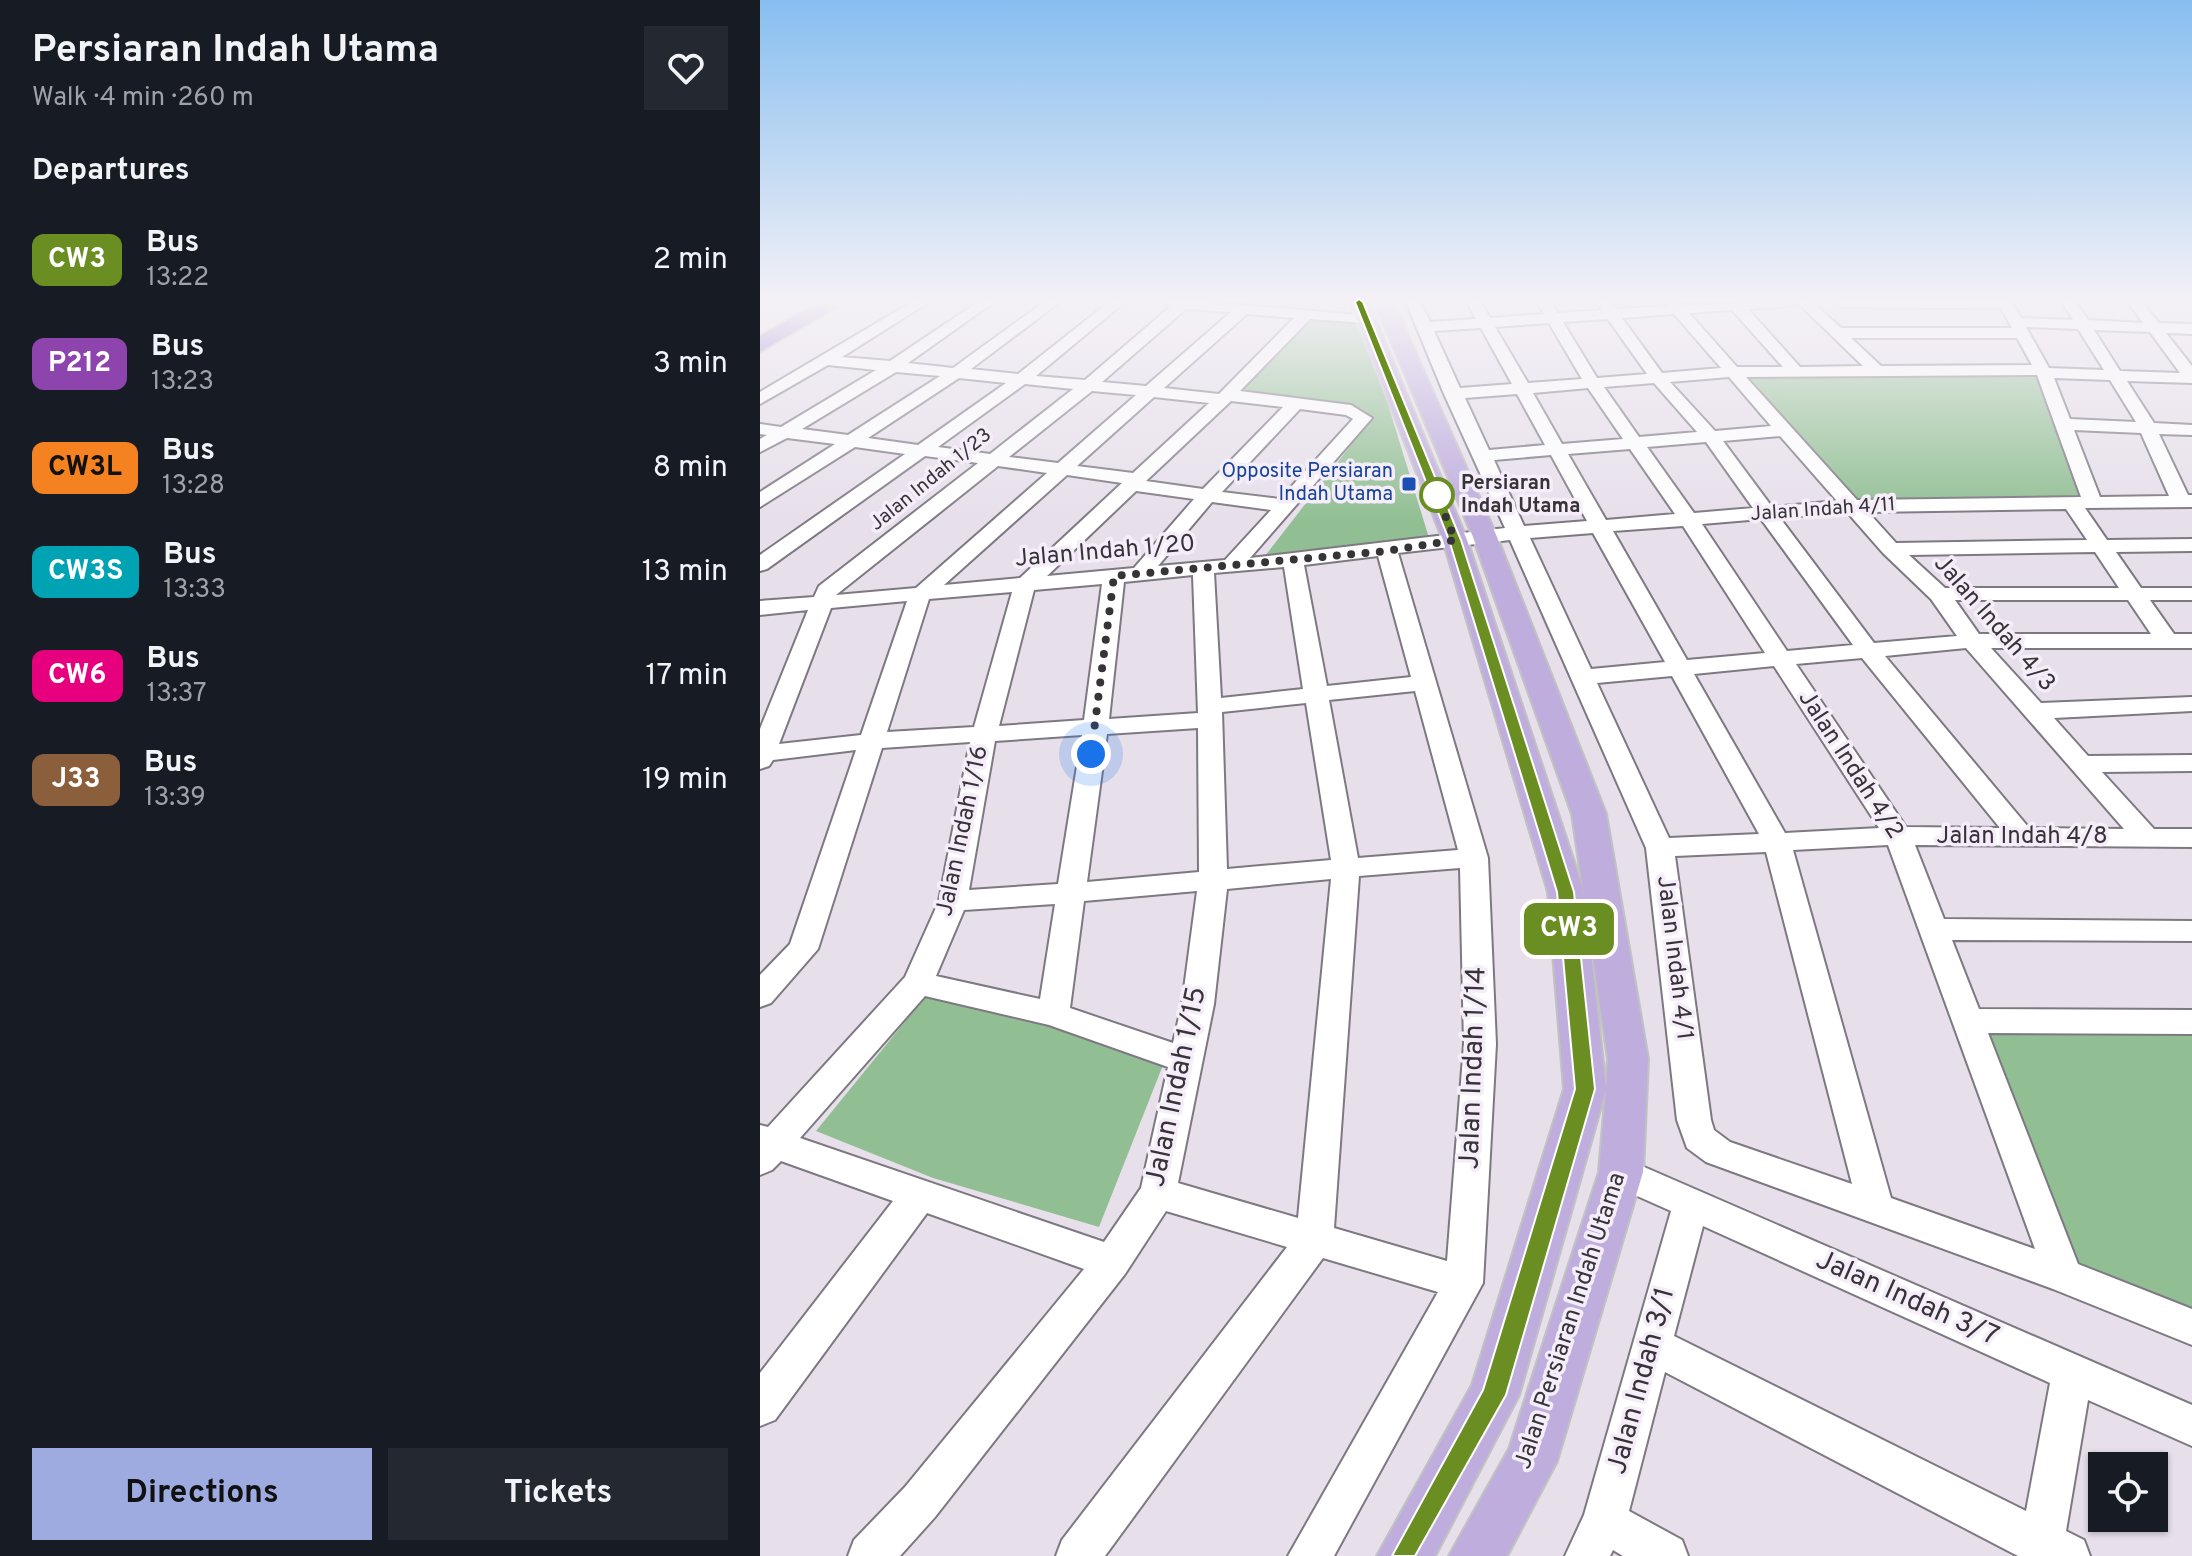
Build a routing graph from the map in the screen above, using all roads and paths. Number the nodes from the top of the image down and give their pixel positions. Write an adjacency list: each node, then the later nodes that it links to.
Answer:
1 (801, 375): 29 (street)
2 (879, 375): 36 (street)
3 (954, 375): 38 (street)
4 (974, 375): 22 (street)
5 (1027, 375): 22 (street)
6 (1101, 375): 24 (street, Jalan Indah 1/23)
7 (1170, 375): 26 (street)
8 (1247, 375): 28 (street)
9 (1397, 375): 57 (main road, Jalan Persiaran Indah Utama)
10 (1416, 375): 57 (main road, Jalan Persiaran Indah Utama)
11 (1444, 375): 27 (street, Jalan Indah 4/1)
12 (1513, 375): 25 (street)
13 (1587, 375): 23 (street, Jalan Indah 4/2)
14 (1656, 375): 20 (street)
15 (1700, 375): 20 (street)
16 (1735, 375): 34 (street, Jalan Indah 4/3)
17 (2044, 375): 31 (street)
18 (2107, 375): 19 (street)
19 (2114, 375): 21 (street); 32 (street)
20 (1658, 378): 23 (street); 37 (street)
21 (2192, 378)
22 (1022, 379): 24 (street); 41 (street)
23 (1593, 384): 25 (street); 39 (street, Jalan Indah 4/2)
24 (1088, 386): 26 (street); 44 (street, Jalan Indah 1/23)
25 (1521, 389): 27 (street); 42 (street)
26 (1150, 392): 28 (street); 45 (street)
27 (1452, 394): 43 (street, Jalan Indah 4/1)
28 (1225, 397): 30 (street); 46 (street)
29 (760, 399)
30 (1295, 404): 47 (street); 52 (street)
31 (2063, 424): 32 (street); 50 (street)
32 (2148, 428): 35 (street); 51 (street)
33 (760, 429): 36 (street)
34 (1785, 430): 37 (street); 53 (street, Jalan Indah 4/3)
35 (2192, 430)
36 (785, 432): 38 (street); 40 (street)
37 (1711, 437): 39 (street); 54 (street)
38 (852, 441): 41 (street); 48 (street)
39 (1635, 444): 42 (street); 55 (street, Jalan Indah 4/2)
40 (760, 447)
41 (923, 450): 44 (street); 63 (street)
42 (1557, 450): 43 (street); 56 (street)
43 (1481, 456): 57 (street, Jalan Indah 4/1)
44 (992, 460): 45 (street); 71 (street, Jalan Indah 1/23)
45 (1063, 469): 46 (street); 70 (street)
46 (1133, 482): 47 (street); 66 (street)
47 (1208, 495): 52 (street); 65 (street)
48 (760, 501)
49 (2070, 501): 50 (street, Jalan Indah 4/11); 53 (street, Jalan Indah 4/11); 59 (street)
50 (2092, 501): 51 (street, Jalan Indah 4/11)
51 (2186, 501)
52 (1286, 506): 64 (street)
53 (1852, 506): 54 (street, Jalan Indah 4/11); 60 (street, Jalan Indah 4/3)
54 (1765, 514): 55 (street, Jalan Indah 4/11); 76 (street)
55 (1689, 520): 56 (street, Jalan Indah 4/11); 77 (street, Jalan Indah 4/2)
56 (1598, 527): 57 (street, Jalan Indah 4/11); 78 (street)
57 (1486, 537): 61 (street, Jalan Indah 1/20); 79 (street, Jalan Indah 4/1); 111 (main road, Jalan Persiaran Indah Utama); 130 (main road, Jalan Persiaran Indah Utama)
58 (2192, 545): 59 (street)
59 (2099, 546): 60 (street); 68 (street)
60 (1890, 549): 67 (street, Jalan Indah 4/3)
61 (1387, 551): 62 (street, Jalan Indah 1/20); 80 (street, Jalan Indah 1/14)
62 (1293, 560): 64 (street, Jalan Indah 1/20); 81 (street)
63 (760, 565)
64 (1217, 568): 65 (street, Jalan Indah 1/20); 84 (street, Jalan Indah 1/15)
65 (1127, 575): 66 (street, Jalan Indah 1/20); 85 (street)
66 (1024, 586): 70 (street, Jalan Indah 1/20); 86 (street, Jalan Indah 1/16)
67 (1939, 594): 68 (street); 73 (street, Jalan Indah 4/3)
68 (2131, 594): 69 (street); 74 (street)
69 (2192, 594)
70 (920, 595): 71 (street, Jalan Indah 1/20); 87 (street)
71 (821, 605): 72 (street, Jalan Indah 1/20); 88 (street, Jalan Indah 1/23)
72 (760, 608)
73 (1972, 641): 74 (street); 76 (street); 83 (street, Jalan Indah 4/3)
74 (2167, 641): 75 (street)
75 (2192, 641)
76 (1867, 649): 77 (street); 92 (street)
77 (1780, 656): 78 (street); 91 (street, Jalan Indah 4/2)
78 (1677, 667): 79 (street); 95 (street)
79 (1581, 677): 96 (street, Jalan Indah 4/1)
80 (1424, 683): 81 (street); 97 (street, Jalan Indah 1/14)
81 (1315, 693): 84 (street); 98 (street)
82 (2192, 704): 83 (street)
83 (2036, 711): 90 (street, Jalan Indah 4/3)
84 (1210, 713): 85 (street); 99 (street, Jalan Indah 1/15)
85 (1096, 726): 86 (street); 100 (street)
86 (984, 735): 87 (street); 101 (street, Jalan Indah 1/16)
87 (871, 741): 88 (street); 105 (street)
88 (762, 757)
89 (2192, 763): 90 (street)
90 (2080, 764): 93 (street, Jalan Indah 4/3)
91 (1898, 836): 92 (street, Jalan Indah 4/8); 95 (street, Jalan Indah 4/8); 102 (street, Jalan Indah 4/2)
92 (2022, 837): 93 (street, Jalan Indah 4/8)
93 (2147, 838): 94 (street, Jalan Indah 4/8)
94 (2192, 838)
95 (1777, 842): 96 (street, Jalan Indah 4/8); 115 (street)
96 (1660, 848): 115 (street, Jalan Indah 4/1)
97 (1474, 858): 98 (street); 119 (street, Jalan Indah 1/14)
98 (1346, 867): 99 (street); 116 (street)
99 (1213, 882): 100 (street); 109 (street, Jalan Indah 1/15)
100 (1070, 894): 101 (street); 106 (street)
101 (953, 901): 104 (street, Jalan Indah 1/16)
102 (1933, 929): 103 (street); 107 (street, Jalan Indah 4/2)
103 (2192, 931)
104 (918, 983): 106 (street); 110 (street, Jalan Indah 1/16)
105 (760, 995)
106 (1053, 1014): 109 (street)
107 (1968, 1021): 108 (street); 118 (street, Jalan Indah 4/2)
108 (2192, 1022)
109 (1184, 1060): 112 (street, Jalan Indah 1/15)
110 (764, 1148): 113 (street)
111 (1621, 1172): 114 (street, Jalan Indah 3/7); 131 (main road, Jalan Persiaran Indah Utama)
112 (1158, 1193): 116 (street); 117 (street, Jalan Indah 1/15)
113 (918, 1196): 117 (street); 123 (street)
114 (1691, 1203): 121 (street, Jalan Indah 3/1); 122 (street, Jalan Indah 3/7)
115 (1876, 1208): 118 (street, Jalan Indah 4/1)
116 (1315, 1239): 119 (street); 128 (street)
117 (1112, 1262): 127 (street, Jalan Indah 1/15)
118 (2064, 1276): 120 (street, Jalan Indah 4/1)
119 (1464, 1283): 129 (street, Jalan Indah 1/14)
120 (2192, 1327)
121 (1651, 1344): 125 (street, Jalan Indah 3/1); 126 (street)
122 (2072, 1373): 124 (street, Jalan Indah 3/7); 126 (street)
123 (760, 1406)
124 (2192, 1426)
125 (1595, 1538): 132 (street)
126 (2051, 1552)
127 (870, 1556)
128 (1078, 1556)
129 (1310, 1556)
130 (1405, 1556)
131 (1477, 1556)
132 (1666, 1556)

